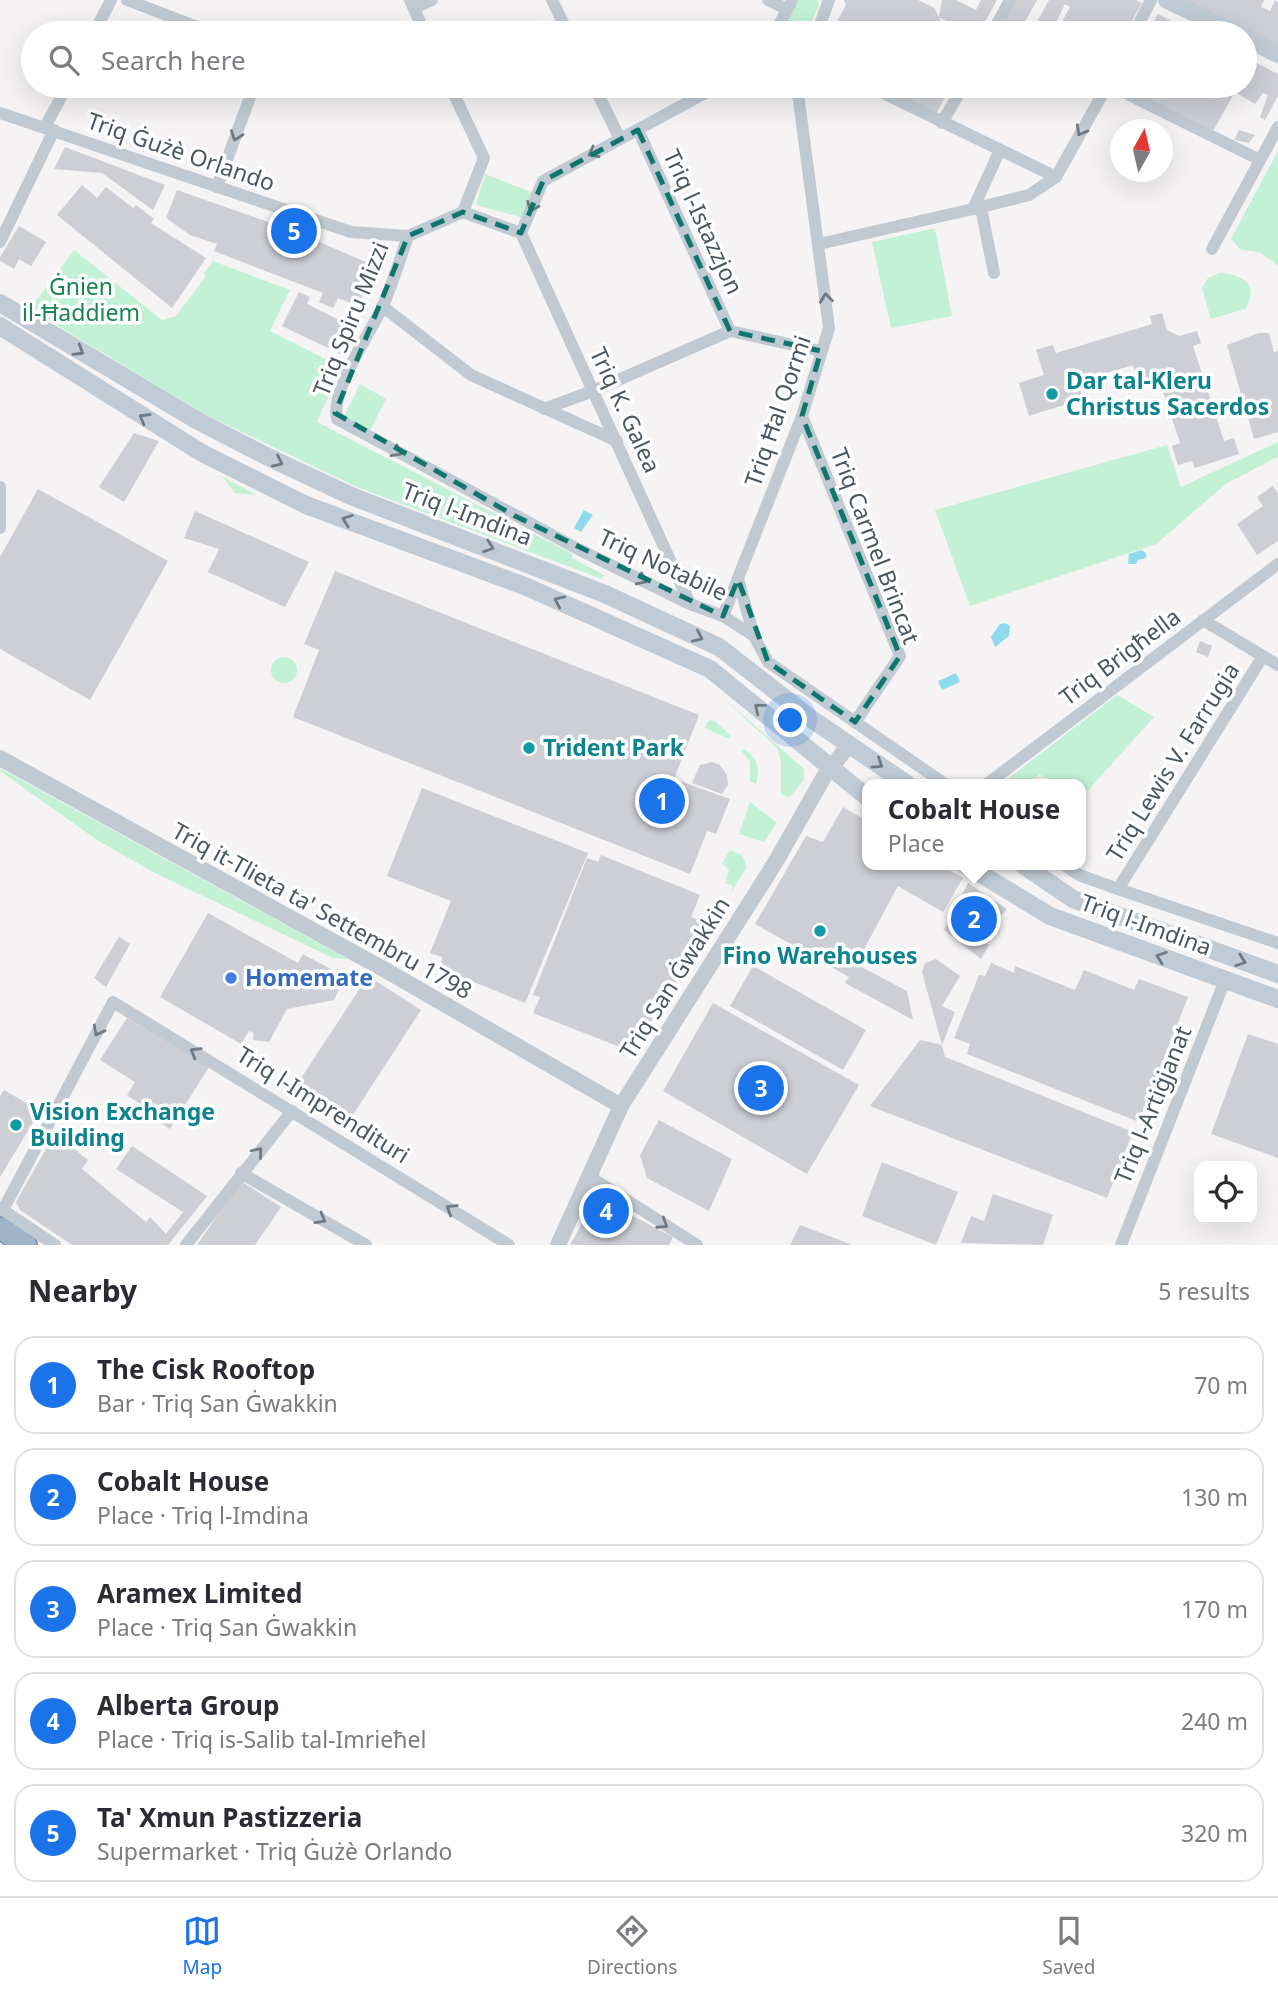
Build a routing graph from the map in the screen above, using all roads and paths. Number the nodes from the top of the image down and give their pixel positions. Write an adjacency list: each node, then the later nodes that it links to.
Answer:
1 (111, 0): 12 (street)
2 (127, 0): 13 (street)
3 (432, 0): 10 (street)
4 (552, 0): 15 (street)
5 (768, 0): 11 (street)
6 (829, 0): 17 (street)
7 (1010, 0): 18 (street)
8 (1152, 0): 19 (street)
9 (1167, 0): 20 (main road)
10 (412, 4): 14 (street)
11 (790, 5): 16 (street)
12 (100, 21)
13 (182, 21)
14 (417, 21)
15 (562, 21)
16 (781, 21)
17 (821, 21)
18 (999, 21)
19 (1141, 21)
20 (1211, 21)
21 (1257, 44): 22 (main road)
22 (1278, 54)
23 (62, 98): 36 (street)
24 (250, 98): 42 (street, one-way to 42)
25 (456, 98): 44 (street)
26 (600, 98): 38 (street)
27 (696, 98): 37 (street)
28 (798, 98): 48 (street, Triq Ħal Qormi)
29 (893, 98): 34 (street)
30 (956, 98): 34 (street)
31 (1102, 98): 41 (street, one-way to 41)
32 (1134, 98): 40 (street)
33 (0, 113): 36 (street, Triq Ġużè Orlando)
34 (942, 123): 39 (street)
35 (1278, 127): 40 (street)
36 (50, 129): 42 (street, Triq Ġużè Orlando); 47 (street)
37 (638, 130): 38 (street); 54 (street, Triq l-Istazzjon)
38 (620, 139): 45 (street, one-way to 45)
39 (1000, 150): 41 (street); 43 (street)
40 (1261, 160): 49 (street)
41 (1056, 177): 43 (street)
42 (217, 187): 46 (street, Triq Ġużè Orlando)
43 (977, 209): 48 (street); 50 (street)
44 (463, 212): 45 (street); 46 (street, Triq Ġużè Orlando)
45 (521, 233): 56 (street, Triq K. Galea)
46 (408, 236): 52 (street, Triq Spiru Mizzi)
47 (0, 243)
48 (819, 244): 55 (street, Triq Ħal Qormi, one-way to 48)
49 (1212, 249)
50 (994, 273)
51 (0, 303): 72 (main road, Triq l-Imdina, one-way to 72)
52 (382, 306): 57 (street); 59 (street, Triq Spiru Mizzi)
53 (0, 326): 74 (main road, Triq l-Imdina, one-way to 53)
54 (730, 331): 55 (street); 56 (street)
55 (821, 351): 58 (street, Triq Ħal Qormi)
56 (593, 391): 57 (street); 60 (street, Triq K. Galea)
57 (544, 408): 60 (street)
58 (802, 416): 64 (street, Triq Ħal Qormi); 71 (street, Triq Carmel Brincat)
59 (337, 419): 65 (street, Triq Notabile, one-way to 65)
60 (617, 441): 65 (street, Triq K. Galea)
61 (0, 487): 62 (street)
62 (0, 528)
63 (1278, 564): 67 (street, Triq Brigħella)
64 (738, 579): 66 (street, Triq Ħal Qormi); 68 (street)
65 (690, 604): 66 (street, Triq Notabile)
66 (723, 616): 68 (street, Triq Notabile)
67 (1203, 620): 69 (street); 77 (street, Triq Brigħella)
68 (754, 636): 71 (street, Triq Notabile)
69 (1263, 656): 70 (street); 82 (street, Triq Lewis V. Farrugia)
70 (1278, 665)
71 (855, 722): 76 (street, Triq Notabile)
72 (849, 745): 74 (street, Triq San Ġwakkin); 75 (main road, Triq l-Imdina, one-way to 75)
73 (0, 758): 87 (street, Triq it-Tlieta ta' Settembru 1798)
74 (830, 767): 78 (main road, Triq l-Imdina); 87 (street, Triq San Ġwakkin)
75 (900, 779)
76 (938, 779)
77 (994, 779)
78 (862, 793)
79 (975, 870): 85 (main road, Triq l-Imdina, one-way to 79)
80 (1031, 870): 84 (main road, Triq l-Imdina, one-way to 84)
81 (1072, 870): 82 (street)
82 (1118, 889): 83 (street)
83 (1278, 943)
84 (1278, 974)
85 (1225, 980): 86 (main road, Triq l-Imdina); 99 (street, Triq l-Artiġjanat)
86 (1278, 999)
87 (621, 1106): 90 (street, Triq San Ġwakkin)
88 (292, 1111): 89 (street, one-way to 88); 91 (street, Triq l-Imprendituri, one-way to 91); 96 (street, Triq l-Imprendituri, one-way to 88)
89 (241, 1172): 94 (street); 95 (street, one-way to 95)
90 (589, 1176): 97 (street, Triq San Ġwakkin); 98 (street, one-way to 98)
91 (1, 1215): 92 (highway); 93 (street)
92 (26, 1245)
93 (55, 1245)
94 (186, 1245)
95 (366, 1245)
96 (509, 1245)
97 (558, 1245)
98 (696, 1245)
99 (1121, 1245)

